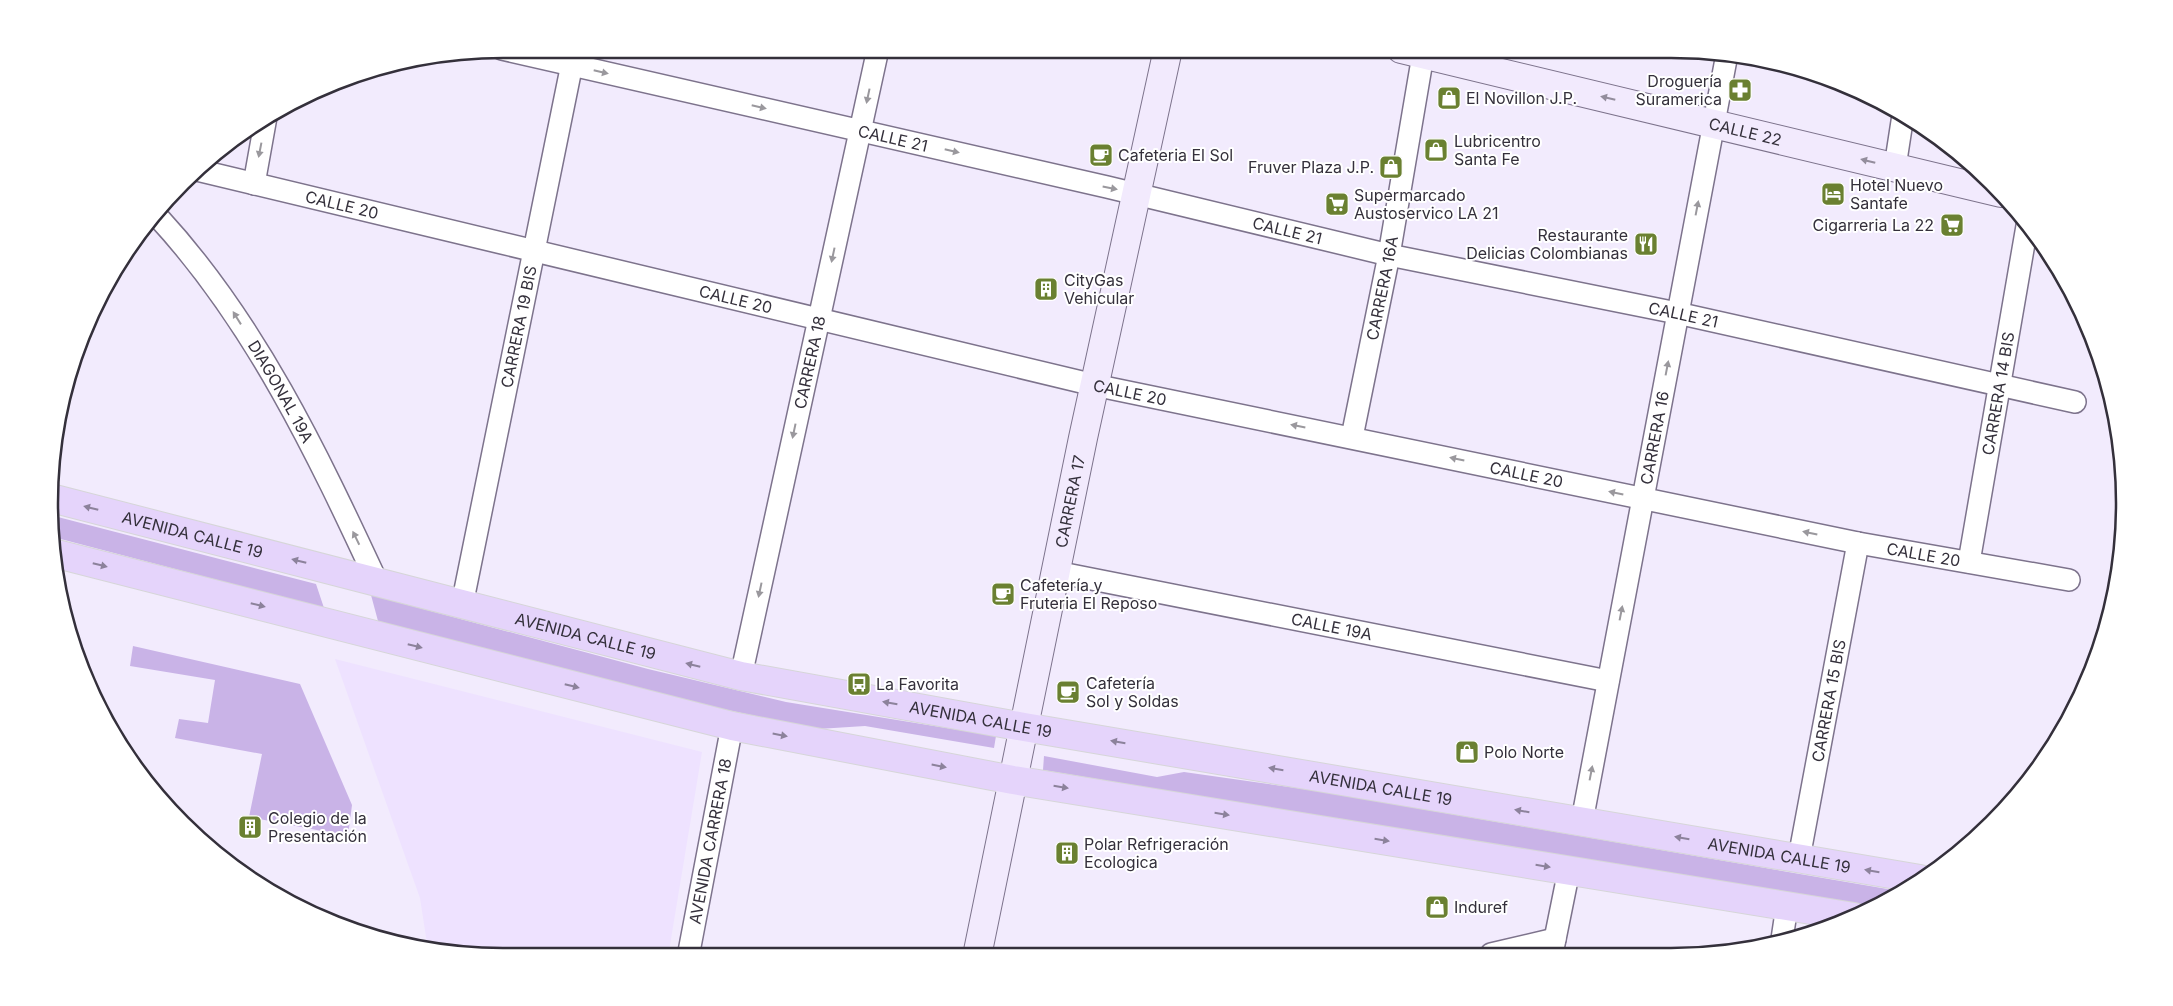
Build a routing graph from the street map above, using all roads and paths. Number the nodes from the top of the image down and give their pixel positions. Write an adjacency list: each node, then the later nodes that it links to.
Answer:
1 (574, 58): 19 (street, CARRERA 19 BIS)
2 (578, 58): 11 (street, CALLE 21, one-way to 11)
3 (876, 58): 11 (street, CARRERA 18, one-way to 11)
4 (1166, 58): 16 (street, CARRERA 17)
5 (1415, 58): 20 (street, CARRERA 16A)
6 (1445, 58): 8 (street, CALLE 22, one-way to 6)
7 (1726, 61): 8 (street, CARRERA 16)
8 (1714, 123): 12 (street, CALLE 22, one-way to 8); 21 (street, CARRERA 16, one-way to 8)
9 (1903, 123): 12 (street)
10 (264, 127): 14 (street, one-way to 14)
11 (860, 130): 16 (street, CALLE 21, one-way to 16); 22 (street, CARRERA 18, one-way to 22)
12 (1895, 167): 15 (street, CALLE 22)
13 (205, 172): 14 (street, CALLE 20)
14 (254, 184): 19 (street, CALLE 20)
15 (1987, 190)
16 (1136, 194): 20 (street, CALLE 21); 23 (street, CARRERA 17)
17 (160, 219): 34 (street, DIAGONAL 19A, one-way to 17)
18 (2025, 235): 24 (street, CARRERA 14 BIS)
19 (534, 251): 22 (street, CALLE 20); 35 (street, CARRERA 19 BIS)
20 (1390, 255): 21 (street, CALLE 21); 26 (street, CARRERA 16A)
21 (1678, 313): 24 (street, CALLE 21); 27 (street, CARRERA 16, one-way to 21)
22 (819, 319): 23 (street, CALLE 20); 36 (street, CARRERA 18, one-way to 36)
23 (1094, 385): 26 (street, CALLE 20, one-way to 23); 32 (street, CARRERA 17)
24 (1999, 385): 25 (street, CALLE 21); 31 (street, CARRERA 14 BIS)
25 (2075, 402)
26 (1352, 437): 27 (street, CALLE 20, one-way to 26)
27 (1642, 498): 29 (street, CALLE 20, one-way to 27); 37 (street, CARRERA 16, one-way to 27)
28 (58, 500): 34 (main road, AVENIDA CALLE 19, one-way to 28)
29 (1858, 543): 31 (street, CALLE 20); 42 (street, CARRERA 15 BIS)
30 (60, 555): 38 (main road, one-way to 38)
31 (1969, 562): 33 (street, CALLE 20)
32 (1056, 572): 37 (street, CALLE 19A); 39 (street, CARRERA 17)
33 (2069, 580)
34 (377, 582): 35 (main road, AVENIDA CALLE 19)
35 (462, 605): 36 (main road, AVENIDA CALLE 19, one-way to 35)
36 (741, 676): 39 (main road, AVENIDA CALLE 19, one-way to 36)
37 (1608, 681): 41 (street, CARRERA 16, one-way to 37)
38 (732, 726): 40 (main road, one-way to 40); 49 (street, AVENIDA CARRERA 18)
39 (1024, 726): 40 (street, CARRERA 17); 41 (main road, AVENIDA CALLE 19, one-way to 39)
40 (1013, 780): 43 (main road, one-way to 43); 50 (street, CARRERA 17)
41 (1582, 821): 42 (main road, AVENIDA CALLE 19, one-way to 41)
42 (1800, 858): 44 (main road, AVENIDA CALLE 19, one-way to 42)
43 (1569, 870): 45 (main road); 48 (street)
44 (1911, 877)
45 (1788, 906): 46 (main road); 47 (street)
46 (1841, 915)
47 (1783, 934)
48 (1554, 947)
49 (690, 948)
50 (979, 948)

